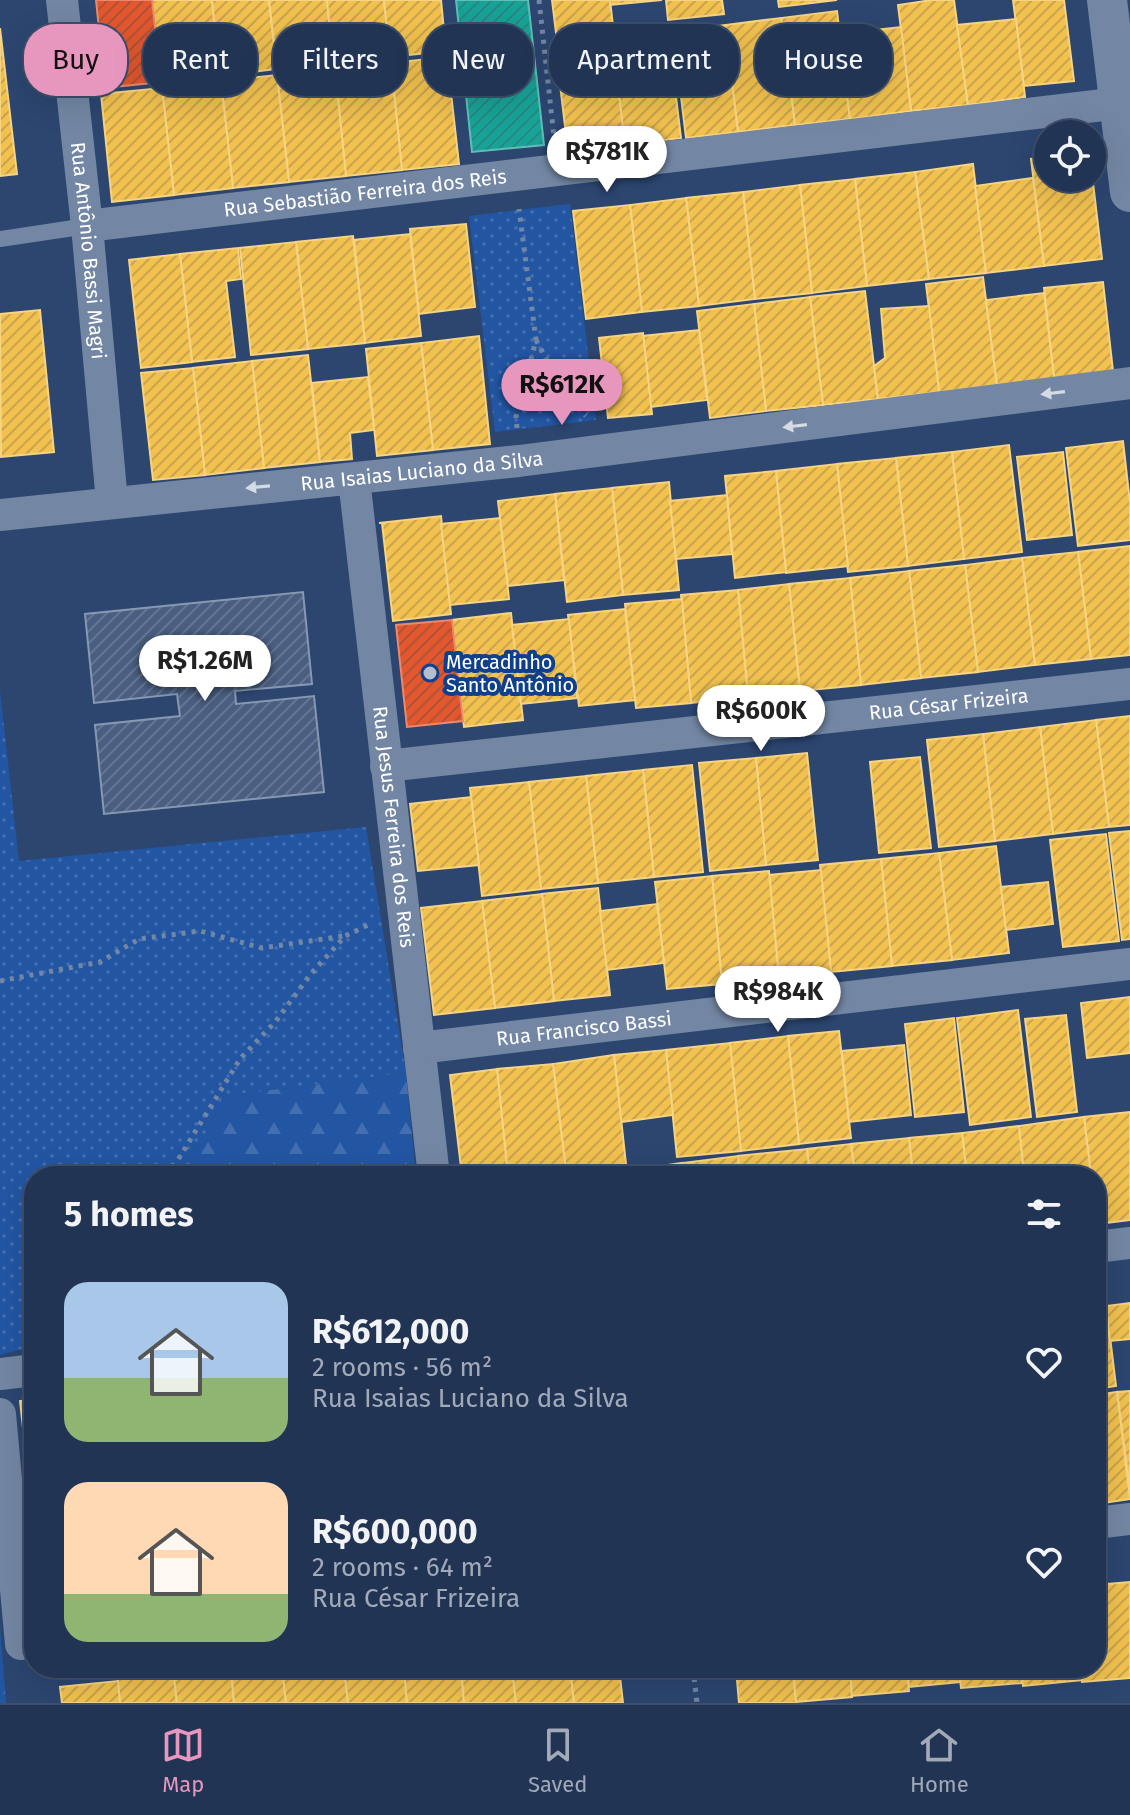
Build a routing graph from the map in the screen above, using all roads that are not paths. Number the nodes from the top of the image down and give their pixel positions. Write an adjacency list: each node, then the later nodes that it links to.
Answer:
1 (62, 0): 5 (street, Rua Antônio Bassi Magri)
2 (1107, 0): 3 (street)
3 (1120, 103): 4 (street); 5 (street, Rua Sebastião Ferreira dos Reis)
4 (1130, 192)
5 (87, 226): 6 (lane); 9 (street, Rua Antônio Bassi Magri)
6 (0, 239)
7 (1130, 383): 8 (street, Rua Isaias Luciano da Silva, one-way to 8)
8 (354, 479): 9 (street, Rua Isaias Luciano da Silva, one-way to 9); 12 (street, Rua Jesus Ferreira dos Reis)
9 (112, 502): 10 (street, Rua Isaias Luciano da Silva)
10 (0, 515)
11 (1130, 684): 12 (street, Rua César Frizeira)
12 (386, 766): 14 (street, Rua Jesus Ferreira dos Reis)
13 (1130, 964): 14 (street, Rua Francisco Bassi)
14 (419, 1048): 15 (street, Rua Jesus Ferreira dos Reis)
15 (433, 1166)
16 (1130, 1243): 17 (street)
17 (1106, 1246)
18 (24, 1371): 19 (street)
19 (0, 1374)
20 (0, 1414): 23 (street)
21 (1130, 1519): 22 (street)
22 (1106, 1522)
23 (24, 1618)

